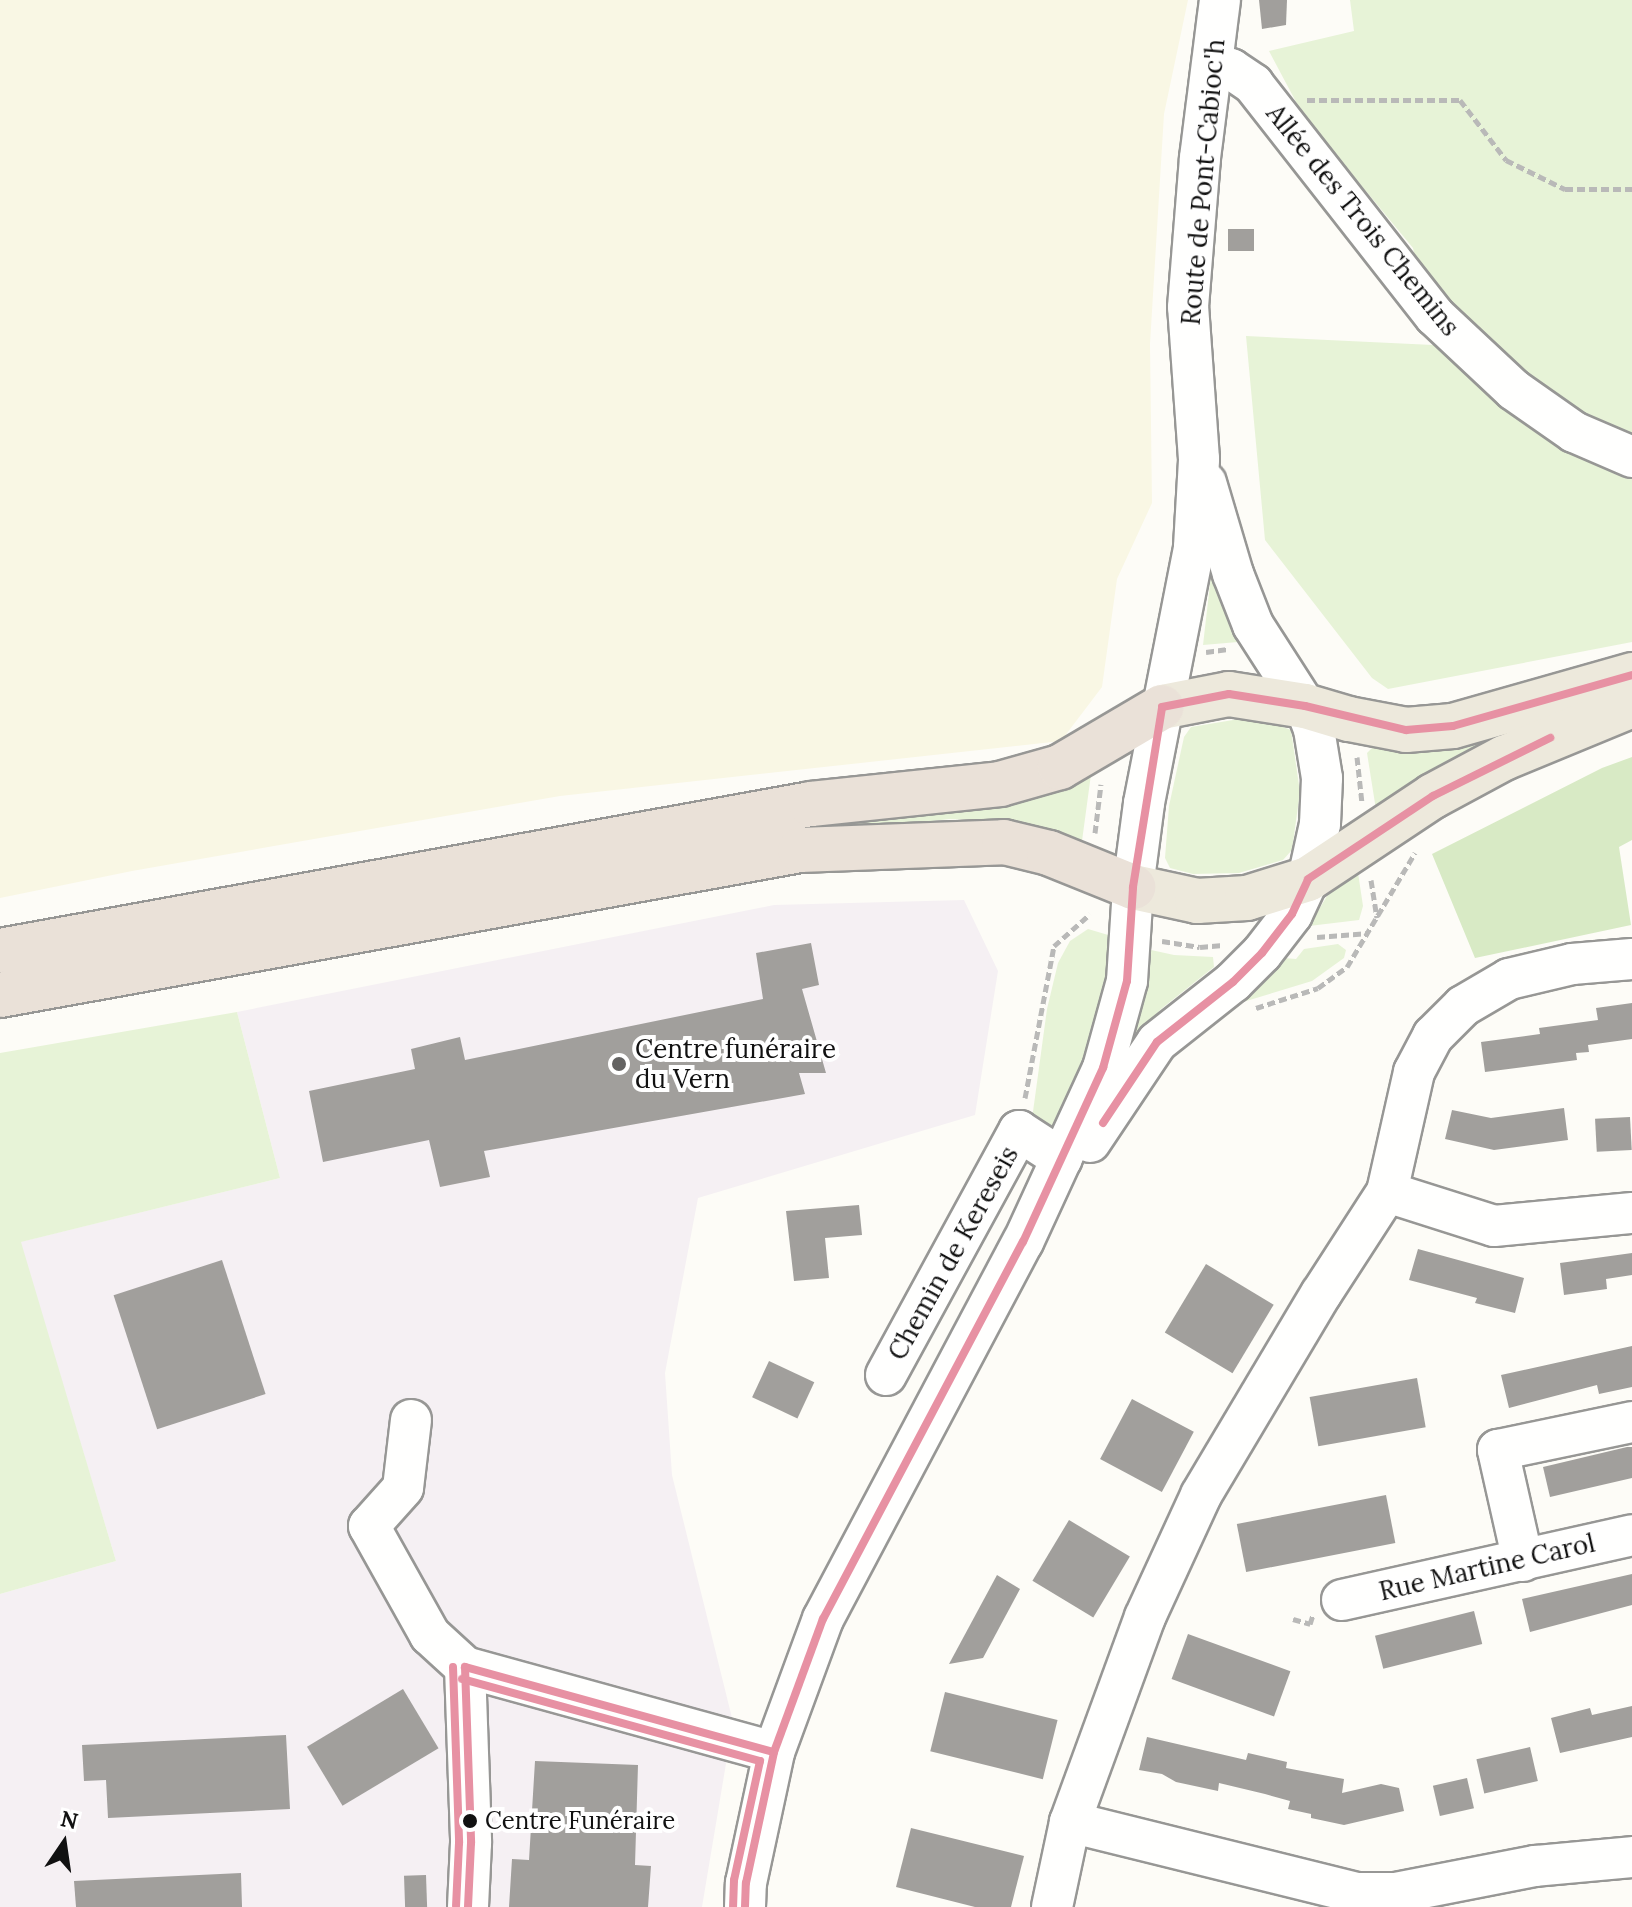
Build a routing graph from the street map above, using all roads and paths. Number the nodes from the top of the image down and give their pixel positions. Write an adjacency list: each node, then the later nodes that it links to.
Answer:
1 (1220, 0): 2 (street, Route de Pont-Cabioc'h)
2 (1213, 64): 3 (street, Allée des Trois Chemins); 6 (street, Route de Pont-Cabioc'h)
3 (1266, 100): 4 (path); 5 (street, Allée des Trois Chemins)
4 (1632, 189)
5 (1632, 457)
6 (1199, 459): 7 (street, Route de Pont-Cabioc'h); 8 (street, Route de Pont-Cabioc'h)
7 (1270, 651): 8 (path); 11 (street, Route de Pont-Cabioc'h)
8 (1170, 660): 12 (street, Route de Pont-Cabioc'h)
9 (1632, 675): 11 (main road)
10 (1632, 705): 14 (main road)
11 (1305, 706): 12 (main road); 14 (street)
12 (1162, 707): 15 (street); 17 (highway)
13 (1417, 849): 20 (path)
14 (1308, 879): 15 (main road); 25 (street)
15 (1133, 887): 19 (highway); 22 (street)
16 (1090, 914): 21 (path, Chemin de Kereseis)
17 (0, 951)
18 (1632, 959): 23 (street)
19 (0, 995)
20 (1245, 1015)
21 (1019, 1131): 22 (street, Chemin de Kereseis); 26 (street, Chemin de Kereseis)
22 (1062, 1159): 25 (street)
23 (1387, 1192): 24 (street); 36 (street)
24 (1632, 1213)
25 (1023, 1242): 35 (street)
26 (886, 1375)
27 (411, 1420): 34 (street)
28 (1632, 1422): 30 (street)
29 (1632, 1535): 30 (street, Rue Martine Carol)
30 (1523, 1561): 31 (street, Rue Martine Carol)
31 (1342, 1600)
32 (1293, 1619): 33 (path)
33 (1310, 1624)
34 (465, 1667): 35 (street); 38 (street)
35 (774, 1752): 39 (street)
36 (1070, 1822): 37 (street); 40 (street)
37 (1632, 1857)
38 (468, 1907)
39 (745, 1907)
40 (1052, 1907)

